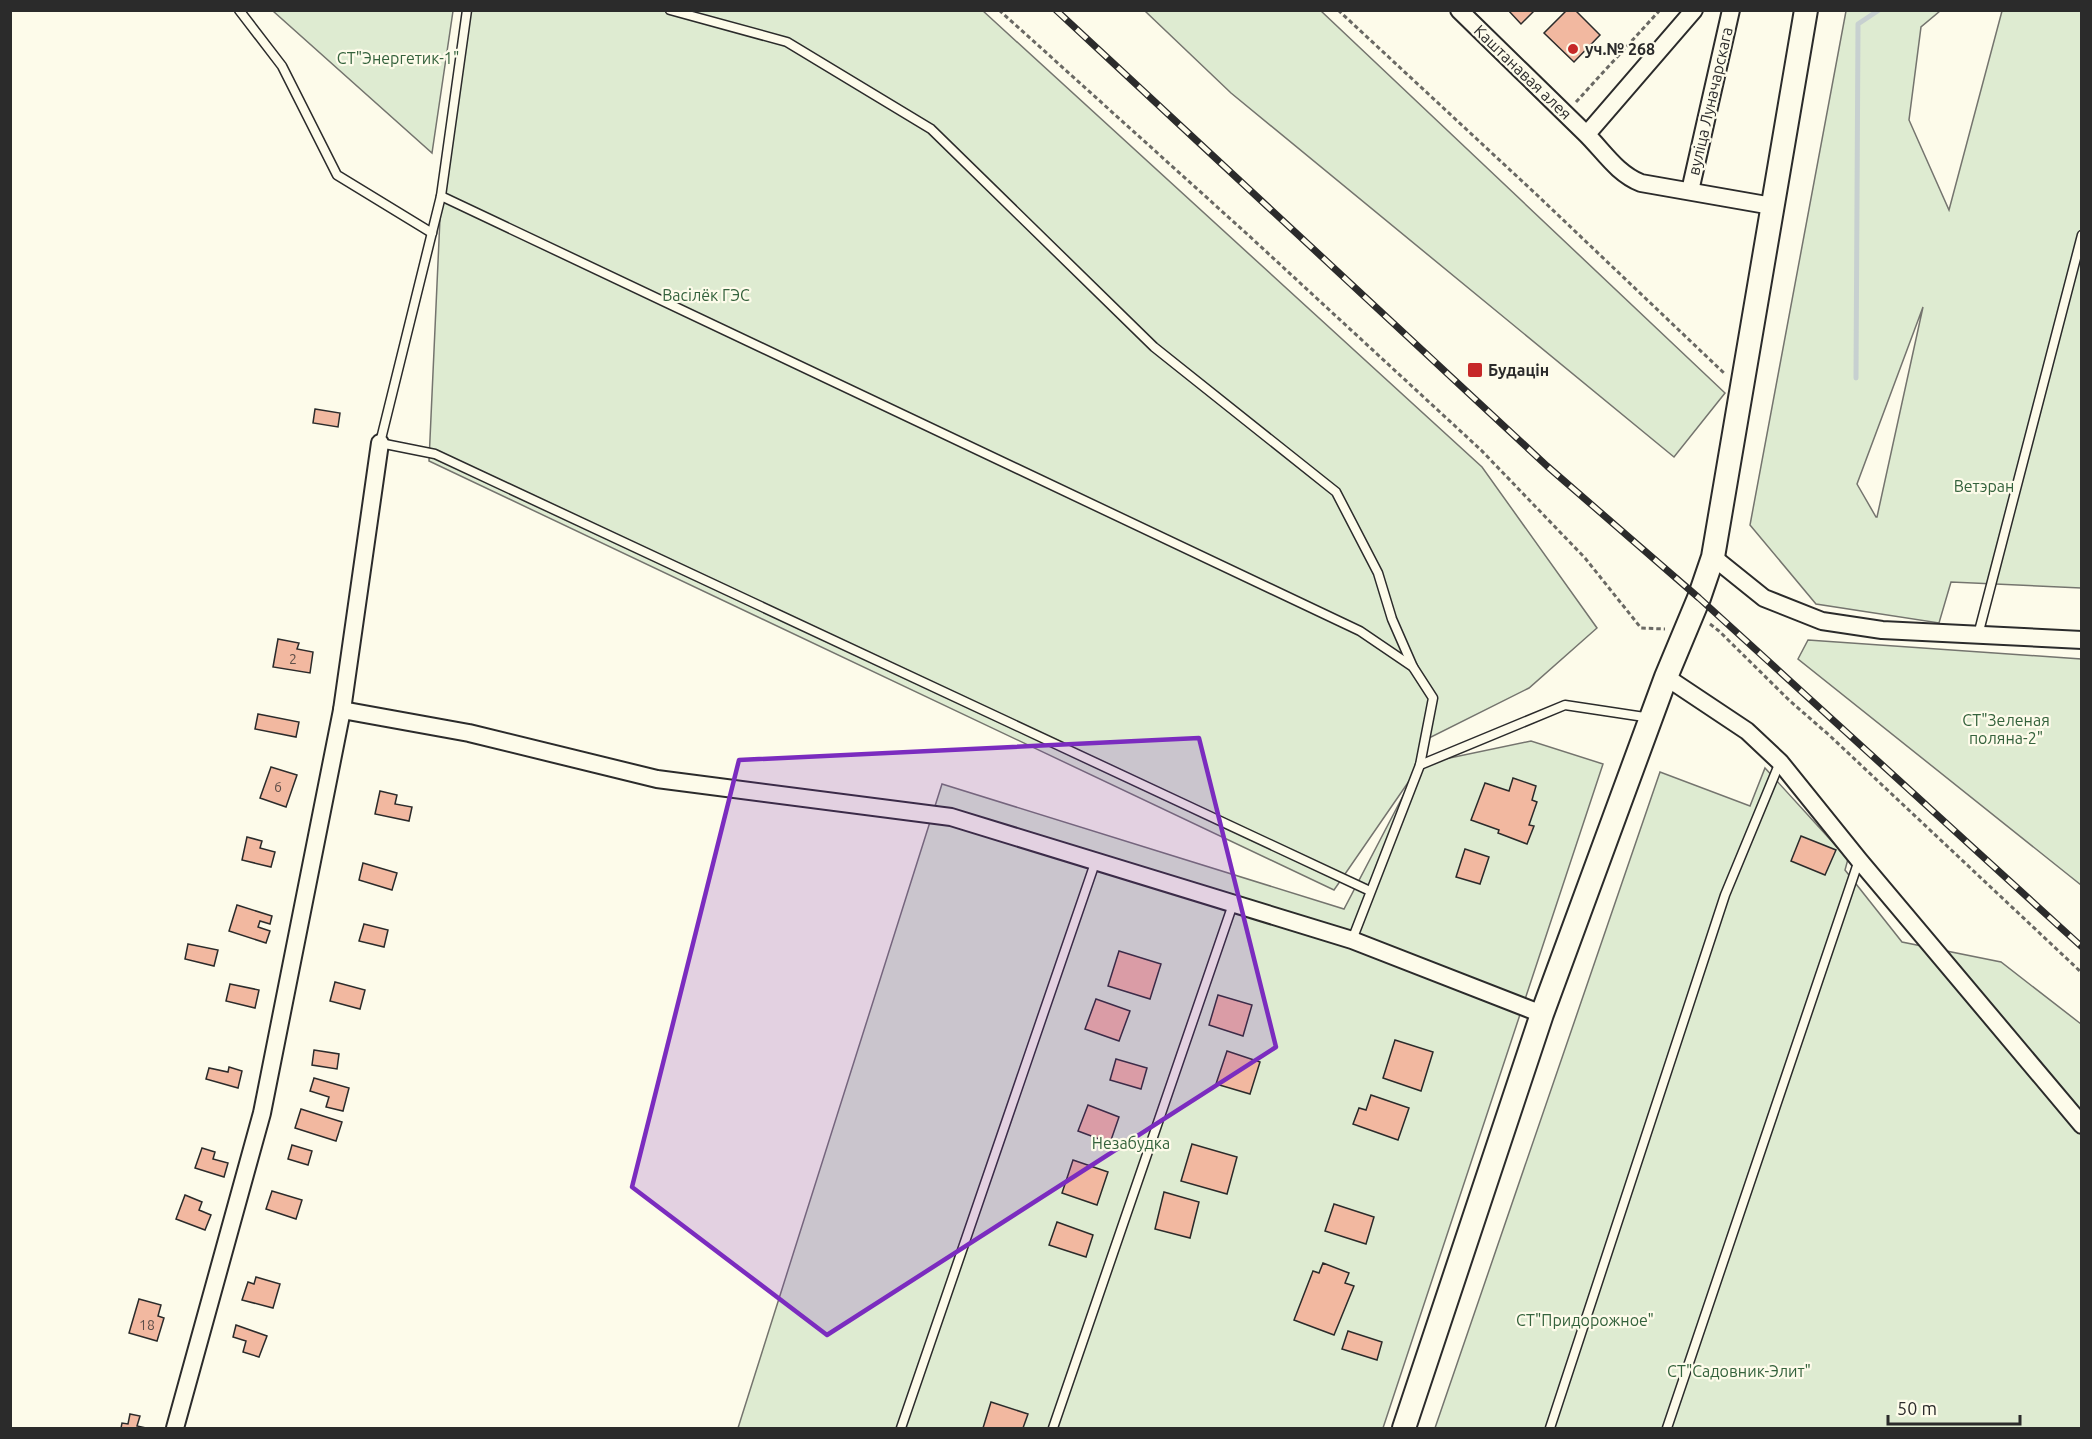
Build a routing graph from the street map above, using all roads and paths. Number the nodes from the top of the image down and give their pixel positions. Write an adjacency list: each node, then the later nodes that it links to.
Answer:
1 (239, 10): 16 (lane)
2 (467, 10): 14 (lane)
3 (670, 10): 24 (lane)
4 (999, 10): 21 (path)
5 (1338, 10): 18 (path)
6 (1459, 10): 11 (street, Каштанавая алея)
7 (1660, 10): 11 (path)
8 (1694, 10): 12 (street)
9 (1731, 10): 13 (street, вуліца Луначарскага)
10 (1806, 10): 15 (street)
11 (1565, 113): 12 (street, Каштанавая алея)
12 (1587, 134): 13 (street, Каштанавая алея)
13 (1690, 191): 15 (street, Каштанавая алея)
14 (441, 196): 16 (lane); 24 (lane)
15 (1772, 206): 18 (street)
16 (432, 233): 19 (lane)
17 (2082, 236): 22 (lane)
18 (1742, 389): 20 (street)
19 (380, 443): 26 (street); 32 (lane)
20 (1713, 557): 21 (street); 22 (street)
21 (1686, 629): 25 (street); 35 (path)
22 (1977, 635): 23 (street)
23 (2082, 640)
24 (1413, 668): 29 (lane)
25 (1666, 677): 27 (street); 28 (street)
26 (342, 710): 31 (street); 38 (street)
27 (1651, 718): 29 (lane); 36 (street)
28 (1780, 762): 30 (street); 42 (lane)
29 (1420, 765): 32 (lane)
30 (1860, 860): 37 (street); 43 (lane)
31 (1095, 862): 33 (street); 39 (lane)
32 (1370, 891): 34 (lane)
33 (1233, 904): 34 (street); 40 (lane)
34 (1352, 940): 36 (street)
35 (2082, 973)
36 (1542, 1014): 41 (street)
37 (2082, 1125)
38 (175, 1428)
39 (901, 1428)
40 (1053, 1428)
41 (1404, 1428)
42 (1550, 1428)
43 (1667, 1428)

